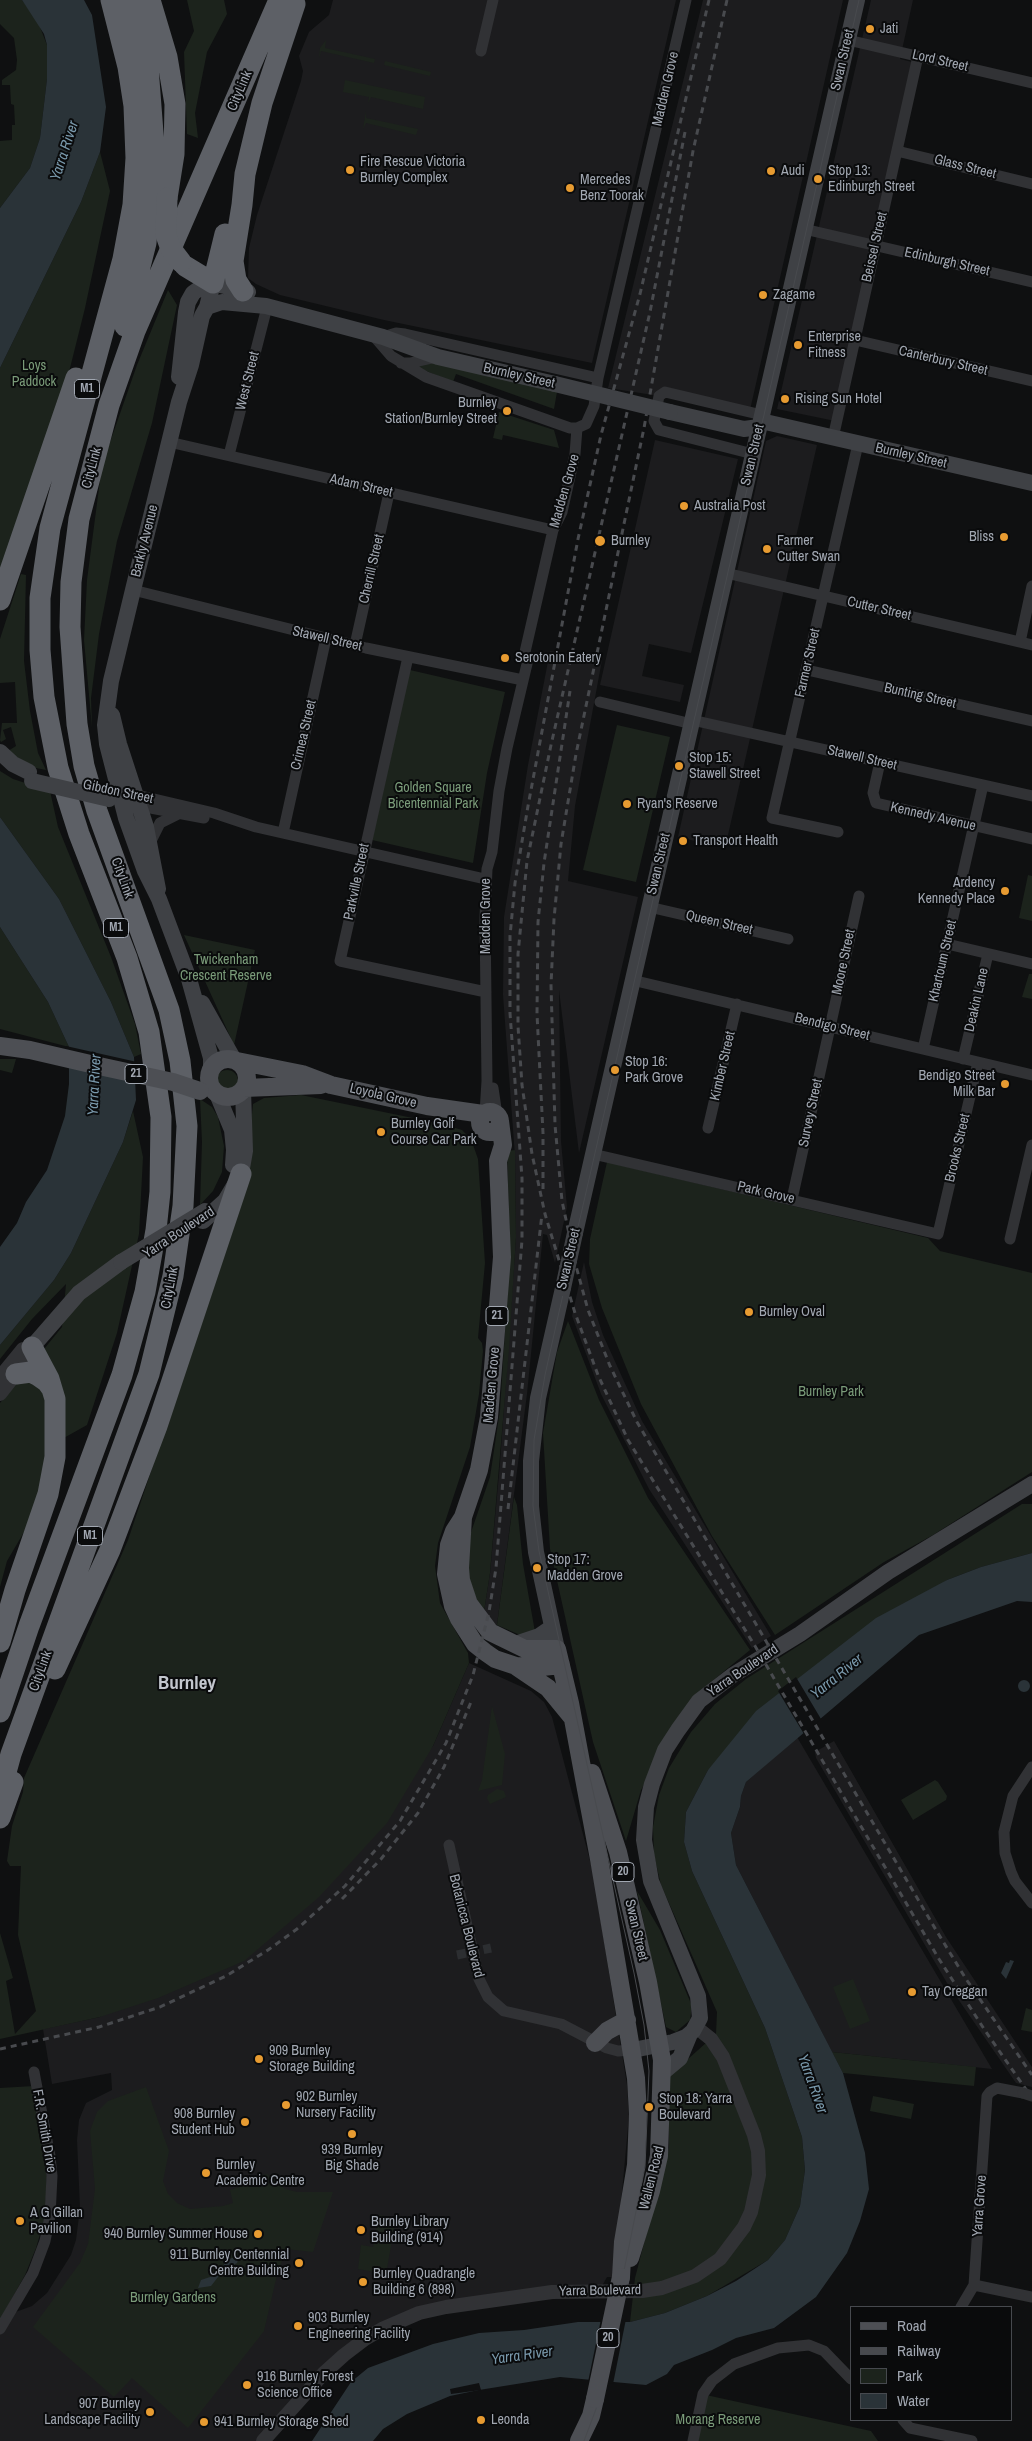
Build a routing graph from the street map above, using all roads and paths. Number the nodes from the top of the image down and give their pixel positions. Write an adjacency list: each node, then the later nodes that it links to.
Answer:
1 (150, 0): 19 (highway, bridge)
2 (493, 0): 8 (street)
3 (686, 0): 25 (street, Madden Grove)
4 (857, 0): 7 (main road, Swan Street / 20)
5 (287, 2): 12 (highway); 57 (highway, CityLink / M1)
6 (118, 4): 14 (highway, CityLink / M1); 57 (highway, M1)
7 (848, 40): 9 (street, Lord Street); 15 (main road, Swan Street / 20)
8 (481, 51)
9 (918, 56): 10 (street, Lord Street); 11 (street, Beissel Street)
10 (1032, 83)
11 (897, 150): 13 (street, Glass Street); 16 (street, Beissel Street)
12 (245, 174): 18 (highway); 19 (highway)
13 (1032, 184)
14 (129, 229): 41 (highway); 117 (highway, CityLink / M1)
15 (804, 229): 16 (street, Edinburgh Street); 27 (main road, Swan Street / 20)
16 (875, 245): 17 (street, Edinburgh Street); 22 (street, Beissel Street)
17 (1032, 282)
18 (243, 291): 19 (main road, Burnley Street); 20 (main road, Burnley Street)
19 (206, 293): 20 (main road, Burnley Street); 30 (main road, Barkly Avenue)
20 (267, 307): 21 (main road, Burnley Street); 33 (street, West Street)
21 (378, 336): 23 (main road, Burnley Street); 24 (street, Burnley Street); 25 (street, Burnley Street)
22 (855, 340): 26 (street, Canterbury Street); 29 (street, Beissel Street)
23 (438, 357): 24 (street); 27 (main road, Burnley Street, bridge)
24 (400, 362): 28 (street, Burnley Street)
25 (598, 378): 28 (street, Madden Grove)
26 (1032, 381)
27 (761, 421): 29 (main road, Burnley Street); 32 (main road, Swan Street / 20); 32 (street, Burnley Street)
28 (577, 428): 36 (street, Madden Grove)
29 (833, 438): 31 (main road, Burnley Street)
30 (169, 442): 33 (street, Adam Street); 39 (main road, Barkly Avenue)
31 (858, 444): 34 (main road, Burnley Street); 40 (street, Farmer Street)
32 (753, 454): 37 (main road, Swan Street / 20)
33 (229, 455): 35 (street, Adam Street)
34 (1032, 483)
35 (389, 493): 36 (street, Adam Street); 44 (street, Cherrill Street)
36 (553, 530): 49 (street, Madden Grove)
37 (726, 572): 40 (street, Cutter Street); 52 (main road, Swan Street / 20)
38 (1032, 586): 43 (street)
39 (133, 590): 42 (street, Stawell Street); 48 (main road, Barkly Avenue)
40 (824, 596): 43 (street, Cutter Street); 47 (street, Farmer Street)
41 (0, 600)
42 (326, 638): 44 (street, Stawell Street); 67 (street, Crimea Street)
43 (1020, 642): 45 (street, Cutter Street)
44 (356, 645): 46 (street, Stawell Street)
45 (1032, 645)
46 (408, 657): 49 (street, Stawell Street); 70 (street, Parkville Street)
47 (807, 670): 51 (street, Bunting Street); 53 (street, Farmer Street)
48 (112, 680): 60 (main road, Barkly Avenue); 62 (main road, Barkly Avenue)
49 (523, 680): 71 (street, Madden Grove)
50 (600, 702): 52 (street, Stawell Street)
51 (1032, 721)
52 (692, 722): 53 (street, Stawell Street); 74 (main road, Swan Street / 20)
53 (790, 742): 55 (street, Stawell Street); 66 (street, Farmer Street)
54 (0, 752): 58 (main road, Gibdon Street)
55 (880, 762): 59 (street, Stawell Street); 65 (street, Kennedy Avenue)
56 (0, 765): 58 (main road, Gibdon Street)
57 (84, 766): 119 (highway, CityLink / M1)
58 (31, 776): 60 (main road, Gibdon Street)
59 (983, 785): 61 (street, Stawell Street); 65 (street, Khartoum Street)
60 (113, 795): 62 (main road, Gibdon Street); 73 (main road, Barkly Avenue)
61 (1032, 796)
62 (139, 801): 63 (street, Gibdon Street); 64 (street, Gibdon Street); 69 (main road, Barkly Avenue)
63 (178, 814): 64 (street, Gibdon Street); 69 (street)
64 (240, 823): 67 (street, Gibdon Street)
65 (974, 826): 68 (street, Kennedy Avenue); 76 (street, Khartoum Street)
66 (838, 832)
67 (282, 833): 70 (street, Gibdon Street)
68 (1032, 839)
69 (150, 844): 73 (main road, Barkly Avenue)
70 (364, 851): 71 (street, Gibdon Street); 81 (street, Parkville Street)
71 (486, 880): 81 (street, Madden Grove)
72 (859, 896): 83 (street, Moore Street)
73 (159, 899): 79 (main road)
74 (650, 907): 75 (street, Queen Street); 80 (main road, Swan Street / 20)
75 (788, 939)
76 (947, 944): 77 (street, Deakin Lane); 86 (street, Khartoum Street)
77 (988, 954): 78 (street); 89 (street, Deakin Lane)
78 (1032, 964)
79 (189, 979): 90 (main road); 93 (main road, Yarra Boulevard)
80 (632, 980): 82 (street, Bendigo Street); 99 (main road, Swan Street / 20)
81 (486, 992): 96 (street, Madden Grove)
82 (737, 1004): 83 (street, Bendigo Street); 97 (street, Kimber Street)
83 (830, 1028): 86 (street, Bendigo Street); 101 (street, Survey Street)
84 (0, 1038): 88 (main road, 21)
85 (0, 1046): 88 (main road, 21)
86 (923, 1049): 89 (street, Bendigo Street)
87 (0, 1050): 88 (street)
88 (30, 1050): 93 (main road, 21, bridge)
89 (963, 1059): 91 (street, Bendigo Street)
90 (235, 1060): 93 (main road, 21); 94 (main road, Loyola Grove / 21); 95 (main road)
91 (978, 1062): 92 (street, Bendigo Street); 103 (street, Brooks Street)
92 (1032, 1075)
93 (209, 1082): 95 (main road, 21); 102 (main road, Yarra Boulevard)
94 (331, 1085): 95 (main road, Loyola Grove / 21); 96 (main road, Loyola Grove / 21)
95 (243, 1089): 100 (main road, Yarra Boulevard)
96 (488, 1120): 110 (main road, Madden Grove / 21)
97 (708, 1128)
98 (1032, 1145): 104 (street)
99 (593, 1154): 101 (street, Park Grove); 111 (main road, Swan Street / 20, bridge)
100 (241, 1174): 102 (main road, Yarra Boulevard); 120 (highway)
101 (792, 1200): 103 (street, Park Grove)
102 (204, 1216): 105 (main road, Yarra Boulevard)
103 (938, 1234)
104 (1010, 1239)
105 (32, 1347): 106 (street, Yarra Boulevard); 107 (highway)
106 (8, 1376): 107 (highway); 108 (street, Yarra Boulevard)
107 (53, 1389): 112 (highway)
108 (0, 1394)
109 (1032, 1484): 124 (main road, Yarra Boulevard)
110 (463, 1517): 113 (main road, Madden Grove / 21); 115 (main road, Madden Grove / 21)
111 (552, 1627): 113 (main road); 114 (main road, Swan Street / 20)
112 (0, 1642)
113 (515, 1644): 114 (main road, Madden Grove / 21)
114 (559, 1657): 115 (main road, Madden Grove / 21); 116 (main road, Swan Street / 20)
115 (516, 1666): 116 (main road)
116 (571, 1710): 123 (main road, Swan Street / 20); 126 (main road, Swan Street / 20)
117 (0, 1712)
118 (1032, 1767): 122 (street)
119 (0, 1794)
120 (0, 1818)
121 (449, 1845): 125 (street, Botanicca Boulevard)
122 (1032, 1903)
123 (627, 2020): 125 (main road); 127 (main road, Swan Street / 20)
124 (693, 2030): 126 (main road); 129 (main road); 139 (street, Yarra Boulevard)
125 (595, 2043): 127 (street, Botanicca Boulevard)
126 (659, 2045): 127 (main road); 129 (main road, Wallen Road / 20)
127 (632, 2050): 131 (main road, Wallen Road / 20)
128 (34, 2072): 135 (street, F.R. Smith Drive)
129 (662, 2074): 131 (main road, Wallen Road / 20)
130 (1028, 2094): 132 (street, Yarra Grove)
131 (622, 2277): 137 (main road, Wallen Road / 20, bridge)
132 (974, 2285): 133 (street); 134 (street, Yarra Grove)
133 (1032, 2297)
134 (962, 2306)
135 (0, 2329)
136 (850, 2378): 142 (street)
137 (595, 2400): 140 (main road, Wallen Road / 20); 141 (main road, Wallen Road / 20)
138 (904, 2421): 143 (street)
139 (263, 2441)
140 (580, 2441)
141 (587, 2441)
142 (693, 2441)
143 (972, 2441)

